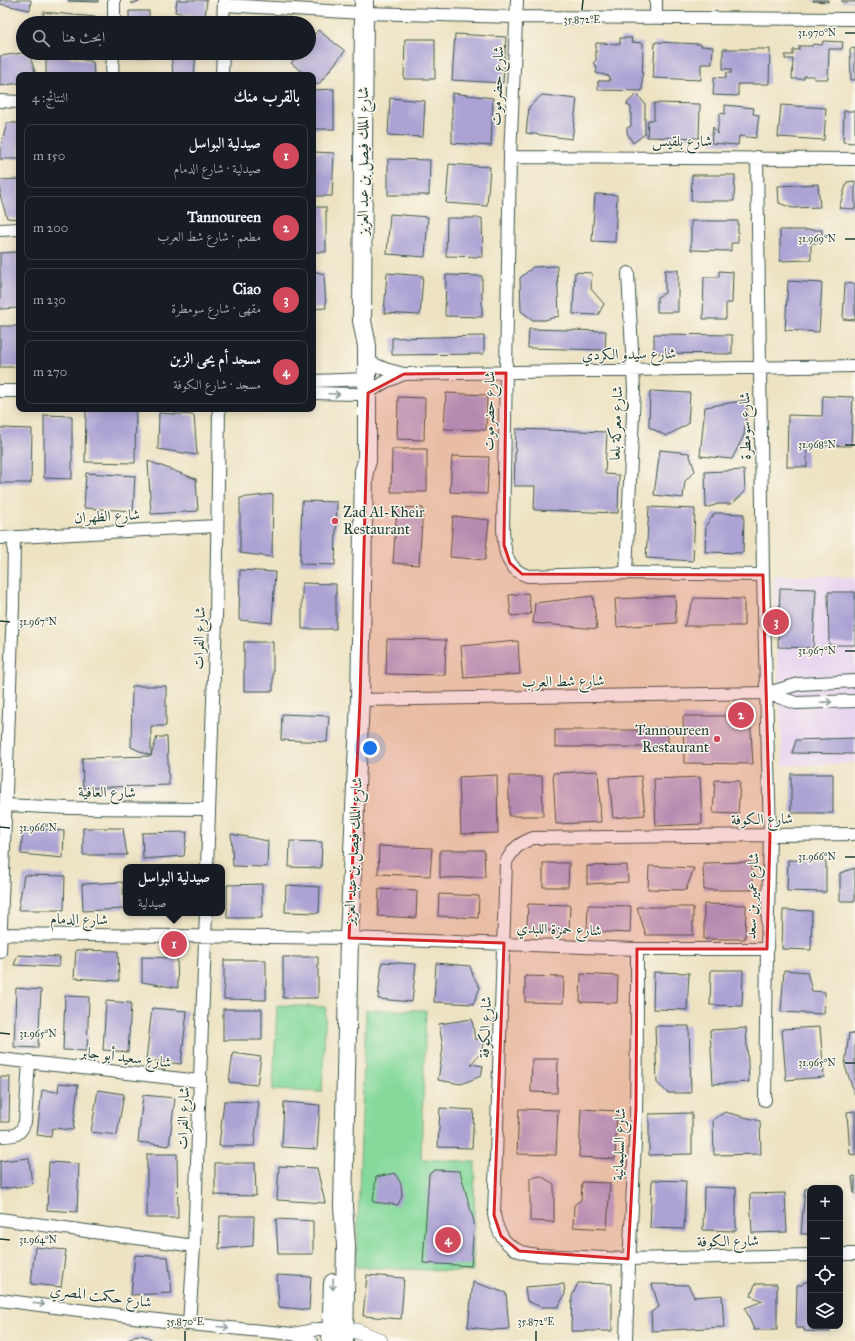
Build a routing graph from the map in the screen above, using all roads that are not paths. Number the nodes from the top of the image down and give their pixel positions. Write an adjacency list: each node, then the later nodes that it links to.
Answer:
1 (114, 0): 6 (street)
2 (517, 0): 8 (street, شارع حضرموت)
3 (656, 0): 9 (street)
4 (224, 3): 5 (street); 7 (street)
5 (364, 7): 8 (street); 23 (main road, شارع الملك فيصل بن عبد العزيز)
6 (114, 16)
7 (224, 16)
8 (516, 17): 9 (street); 17 (street, شارع حضرموت)
9 (656, 17): 10 (street)
10 (855, 19)
11 (113, 60): 13 (street)
12 (223, 60): 14 (street)
13 (112, 72)
14 (222, 72)
15 (0, 101): 16 (street)
16 (16, 102)
17 (510, 157): 18 (street, شارع بلقيس); 28 (street, شارع حضرموت)
18 (757, 157): 19 (street, شارع بلقيس); 26 (street, شارع سومطرة)
19 (855, 159)
20 (16, 229): 21 (street)
21 (0, 230)
22 (628, 273): 27 (street, شارع معركة بلعا)
23 (362, 321): 24 (main road, شارع الملك فيصل بن عبد العزيز); 31 (main road, شارع الملك فيصل بن عبد العزيز)
24 (367, 361): 29 (street, شارع سيدو الكردي); 31 (main road, شارع الملك فيصل بن عبد العزيز)
25 (855, 366): 26 (street, شارع سيدو الكردي)
26 (760, 369): 27 (street, شارع سيدو الكردي); 40 (street, شارع سومطرة)
27 (634, 370): 28 (street, شارع سيدو الكردي); 39 (street, شارع معركة بلعا)
28 (506, 373): 29 (street, شارع سيدو الكردي); 39 (street, شارع حضرموت)
29 (404, 374): 31 (street, شارع سيدو الكردي)
30 (316, 380): 31 (street)
31 (362, 386): 34 (street, one-way to 31); 43 (main road, شارع الملك فيصل بن عبد العزيز)
32 (0, 391): 33 (street)
33 (16, 391)
34 (316, 393)
35 (219, 412): 36 (street, شارع الفرات)
36 (217, 526): 38 (street, شارع الظهران); 46 (street, شارع الفرات)
37 (0, 538): 38 (street, شارع الظهران)
38 (14, 538): 45 (street)
39 (626, 574): 40 (street, شارع حضرموت)
40 (763, 575): 42 (street, شارع سومطرة)
41 (855, 681): 42 (street, شارع شط العرب)
42 (767, 693): 43 (street, شارع شط العرب); 44 (street, شارع شط العرب, one-way to 44); 48 (street, شارع عمير بن سعد)
43 (360, 700): 53 (main road, شارع الملك فيصل بن عبد العزيز)
44 (855, 701)
45 (5, 805): 46 (street, شارع العافية); 51 (street)
46 (208, 809): 49 (street, شارع الفرات)
47 (855, 834): 48 (street, شارع الكوفة)
48 (770, 835): 54 (street, شارع الكوفة); 56 (street, شارع عمير بن سعد)
49 (207, 864)
50 (206, 916): 52 (street, شارع الفرات)
51 (1, 934): 52 (street, شارع الدمام); 57 (street)
52 (206, 936): 53 (street, شارع الدمام); 60 (street, شارع الفرات)
53 (349, 938): 54 (street, شارع حمزة اللبدي, one-way to 53); 72 (main road, شارع الملك فيصل بن عبد العزيز)
54 (504, 943): 55 (street, شارع حمزة اللبدي); 68 (street, شارع الكوفة)
55 (637, 949): 56 (street, شارع حمزة اللبدي); 68 (street, شارع السليمانية)
56 (767, 949): 61 (street, شارع عمير بن سعد)
57 (0, 952)
58 (0, 1059): 59 (street, شارع سعيد أبو جابر)
59 (30, 1062): 60 (street, شارع سعيد أبو جابر); 62 (street)
60 (200, 1082): 64 (street, شارع الفرات)
61 (765, 1100)
62 (0, 1136)
63 (0, 1219): 64 (street)
64 (194, 1246): 70 (street, شارع الفرات)
65 (843, 1254): 66 (street)
66 (855, 1254)
67 (807, 1255): 68 (street, شارع الكوفة)
68 (628, 1259): 75 (street, شارع السليمانية)
69 (0, 1300): 70 (street, شارع حكمت المصري, one-way to 70)
70 (189, 1324): 71 (street, شارع حكمت المصري, one-way to 71)
71 (293, 1334): 72 (street, شارع حكمت المصري); 73 (street, شارع حكمت المصري)
72 (338, 1335): 74 (street)
73 (311, 1341)
74 (380, 1341)
75 (626, 1341)

